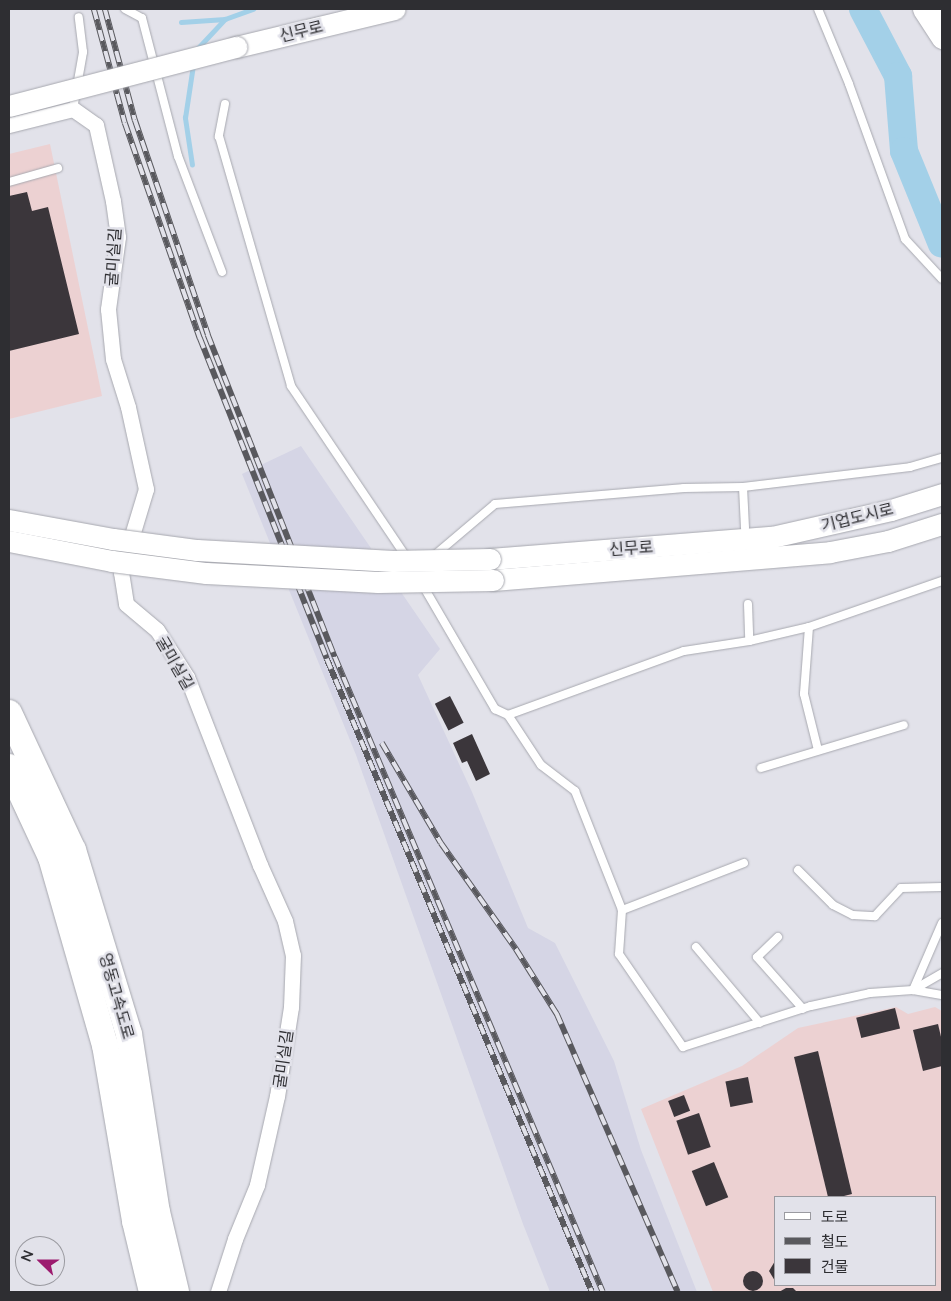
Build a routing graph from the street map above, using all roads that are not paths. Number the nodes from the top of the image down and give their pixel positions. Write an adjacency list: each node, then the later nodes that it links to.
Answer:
1 (125, 9): 13 (lane)
2 (394, 9): 8 (main road, 신무로, bridge)
3 (818, 9): 14 (lane)
4 (923, 9): 6 (main road)
5 (79, 17): 9 (lane)
6 (942, 38)
7 (225, 104): 23 (lane)
8 (9, 106)
9 (73, 110): 10 (street); 48 (street, 굴미실길)
10 (9, 125)
11 (58, 168): 12 (lane)
12 (9, 182)
13 (222, 272)
14 (942, 279)
15 (942, 458): 16 (lane)
16 (743, 487): 20 (lane); 23 (lane)
17 (942, 494): 22 (main road, 기업도시로)
18 (9, 520): 22 (main road, 신무로, bridge)
19 (942, 524): 22 (main road, 기업도시로)
20 (745, 528)
21 (9, 541): 22 (main road, 신무로, bridge)
22 (772, 547)
23 (414, 571): 29 (lane)
24 (942, 580): 26 (lane)
25 (748, 604): 27 (lane)
26 (809, 627): 27 (lane); 31 (lane)
27 (749, 641): 29 (lane)
28 (9, 714): 47 (highway, 영동고속도로)
29 (508, 715): 37 (lane)
30 (904, 725): 31 (lane)
31 (818, 750): 33 (lane)
32 (9, 767): 46 (highway, 영동고속도로)
33 (761, 768)
34 (744, 863): 37 (lane)
35 (798, 870): 36 (lane)
36 (942, 887)
37 (622, 910): 45 (lane)
38 (942, 922): 42 (lane)
39 (778, 937): 44 (lane)
40 (696, 947): 45 (lane)
41 (942, 973): 42 (lane)
42 (913, 990): 43 (lane); 44 (lane)
43 (942, 995)
44 (803, 1009): 45 (lane)
45 (760, 1023)
46 (152, 1292)
47 (176, 1292)
48 (218, 1292)

